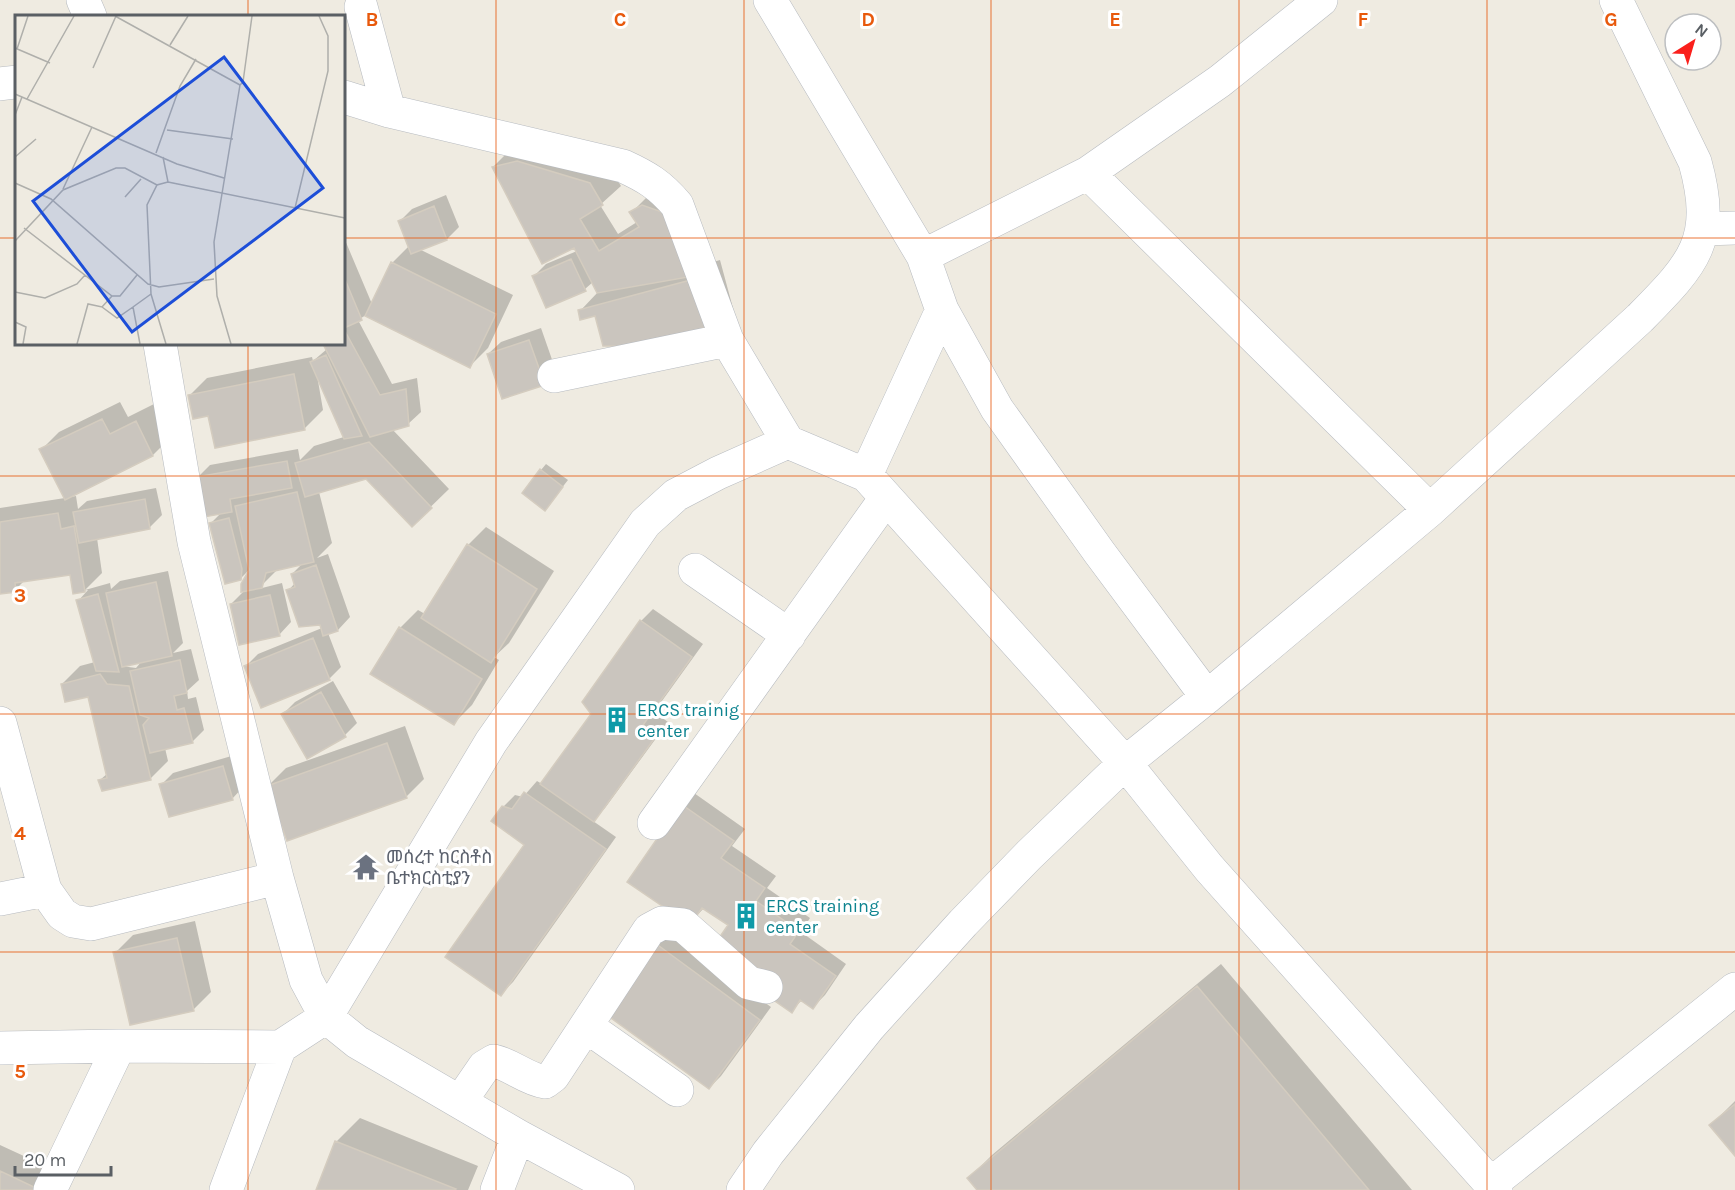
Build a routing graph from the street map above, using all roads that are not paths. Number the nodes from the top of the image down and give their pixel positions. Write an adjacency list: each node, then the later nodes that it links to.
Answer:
1 (83, 0): 6 (street)
2 (770, 0): 13 (street)
3 (1322, 0): 11 (street)
4 (1616, 0): 12 (street)
5 (356, 8): 10 (street)
6 (90, 15)
7 (15, 82): 8 (street)
8 (0, 84)
9 (345, 98): 10 (street)
10 (389, 111): 15 (street)
11 (1088, 173): 13 (street); 20 (street)
12 (1719, 229): 20 (street)
13 (922, 256): 14 (street)
14 (942, 310): 19 (street); 23 (street)
15 (727, 340): 17 (street); 18 (street)
16 (160, 345): 27 (street)
17 (554, 376)
18 (788, 442): 19 (street); 32 (street)
19 (876, 487): 22 (street); 25 (street)
20 (1430, 510): 23 (street)
21 (695, 570): 22 (street)
22 (789, 635): 26 (street)
23 (1208, 697): 25 (street)
24 (0, 723): 28 (street)
25 (1125, 763): 40 (street); 45 (street)
26 (654, 823)
27 (278, 878): 28 (street); 32 (street)
28 (45, 890): 29 (street)
29 (0, 899)
30 (766, 987): 33 (street)
31 (1735, 989): 40 (street)
32 (326, 1017): 35 (street); 38 (street)
33 (586, 1026): 37 (street); 38 (street)
34 (119, 1046): 35 (street); 36 (street); 41 (street)
35 (280, 1047): 42 (street)
36 (0, 1048)
37 (677, 1090)
38 (460, 1102): 39 (street)
39 (518, 1136): 43 (street); 44 (street)
40 (1494, 1187)
41 (50, 1190)
42 (226, 1190)
43 (497, 1190)
44 (618, 1190)
45 (743, 1190)

